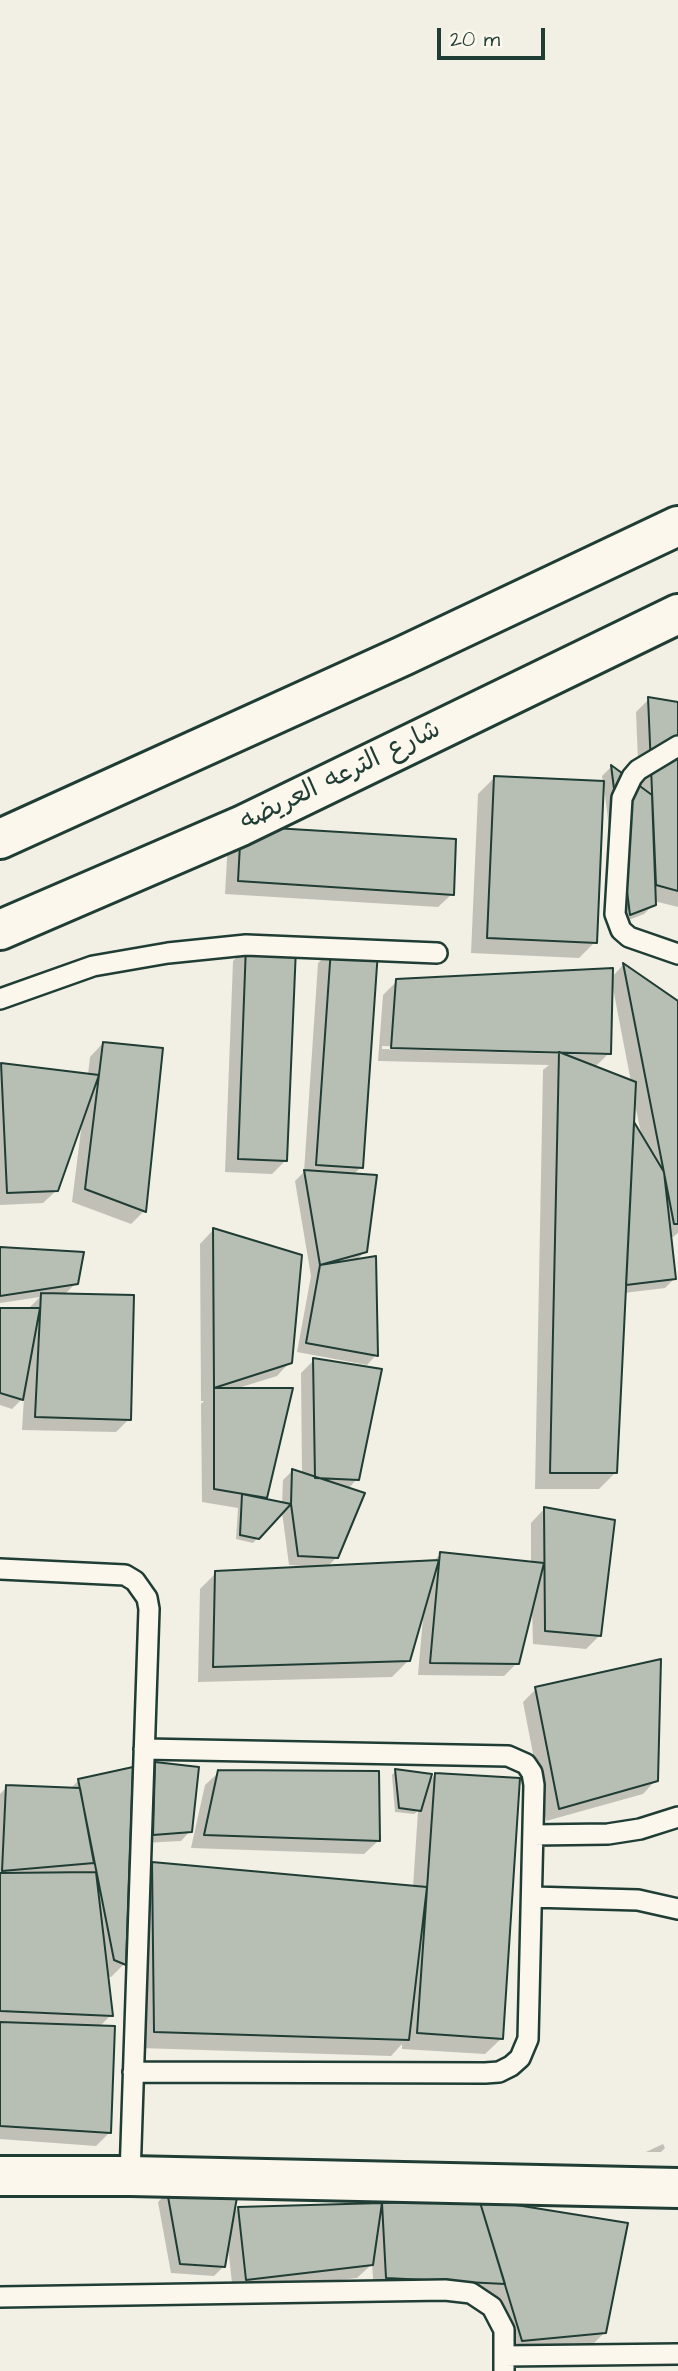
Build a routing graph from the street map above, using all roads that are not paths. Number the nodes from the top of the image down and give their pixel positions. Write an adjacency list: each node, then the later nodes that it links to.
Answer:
1 (678, 526): 4 (street)
2 (678, 614): 5 (street, شارع الترعه العريضه)
3 (678, 746): 7 (lane)
4 (0, 839)
5 (0, 930)
6 (437, 953): 8 (lane)
7 (678, 954)
8 (0, 999)
9 (0, 1569): 10 (lane)
10 (144, 1749): 12 (lane); 15 (lane)
11 (678, 1817): 12 (lane)
12 (533, 1835): 13 (lane)
13 (532, 1897): 14 (lane); 15 (lane)
14 (678, 1909)
15 (133, 2072): 17 (lane)
16 (0, 2176): 17 (street)
17 (130, 2176): 18 (street)
18 (678, 2189)
19 (0, 2297): 21 (lane)
20 (678, 2354): 21 (lane)
21 (504, 2364)

